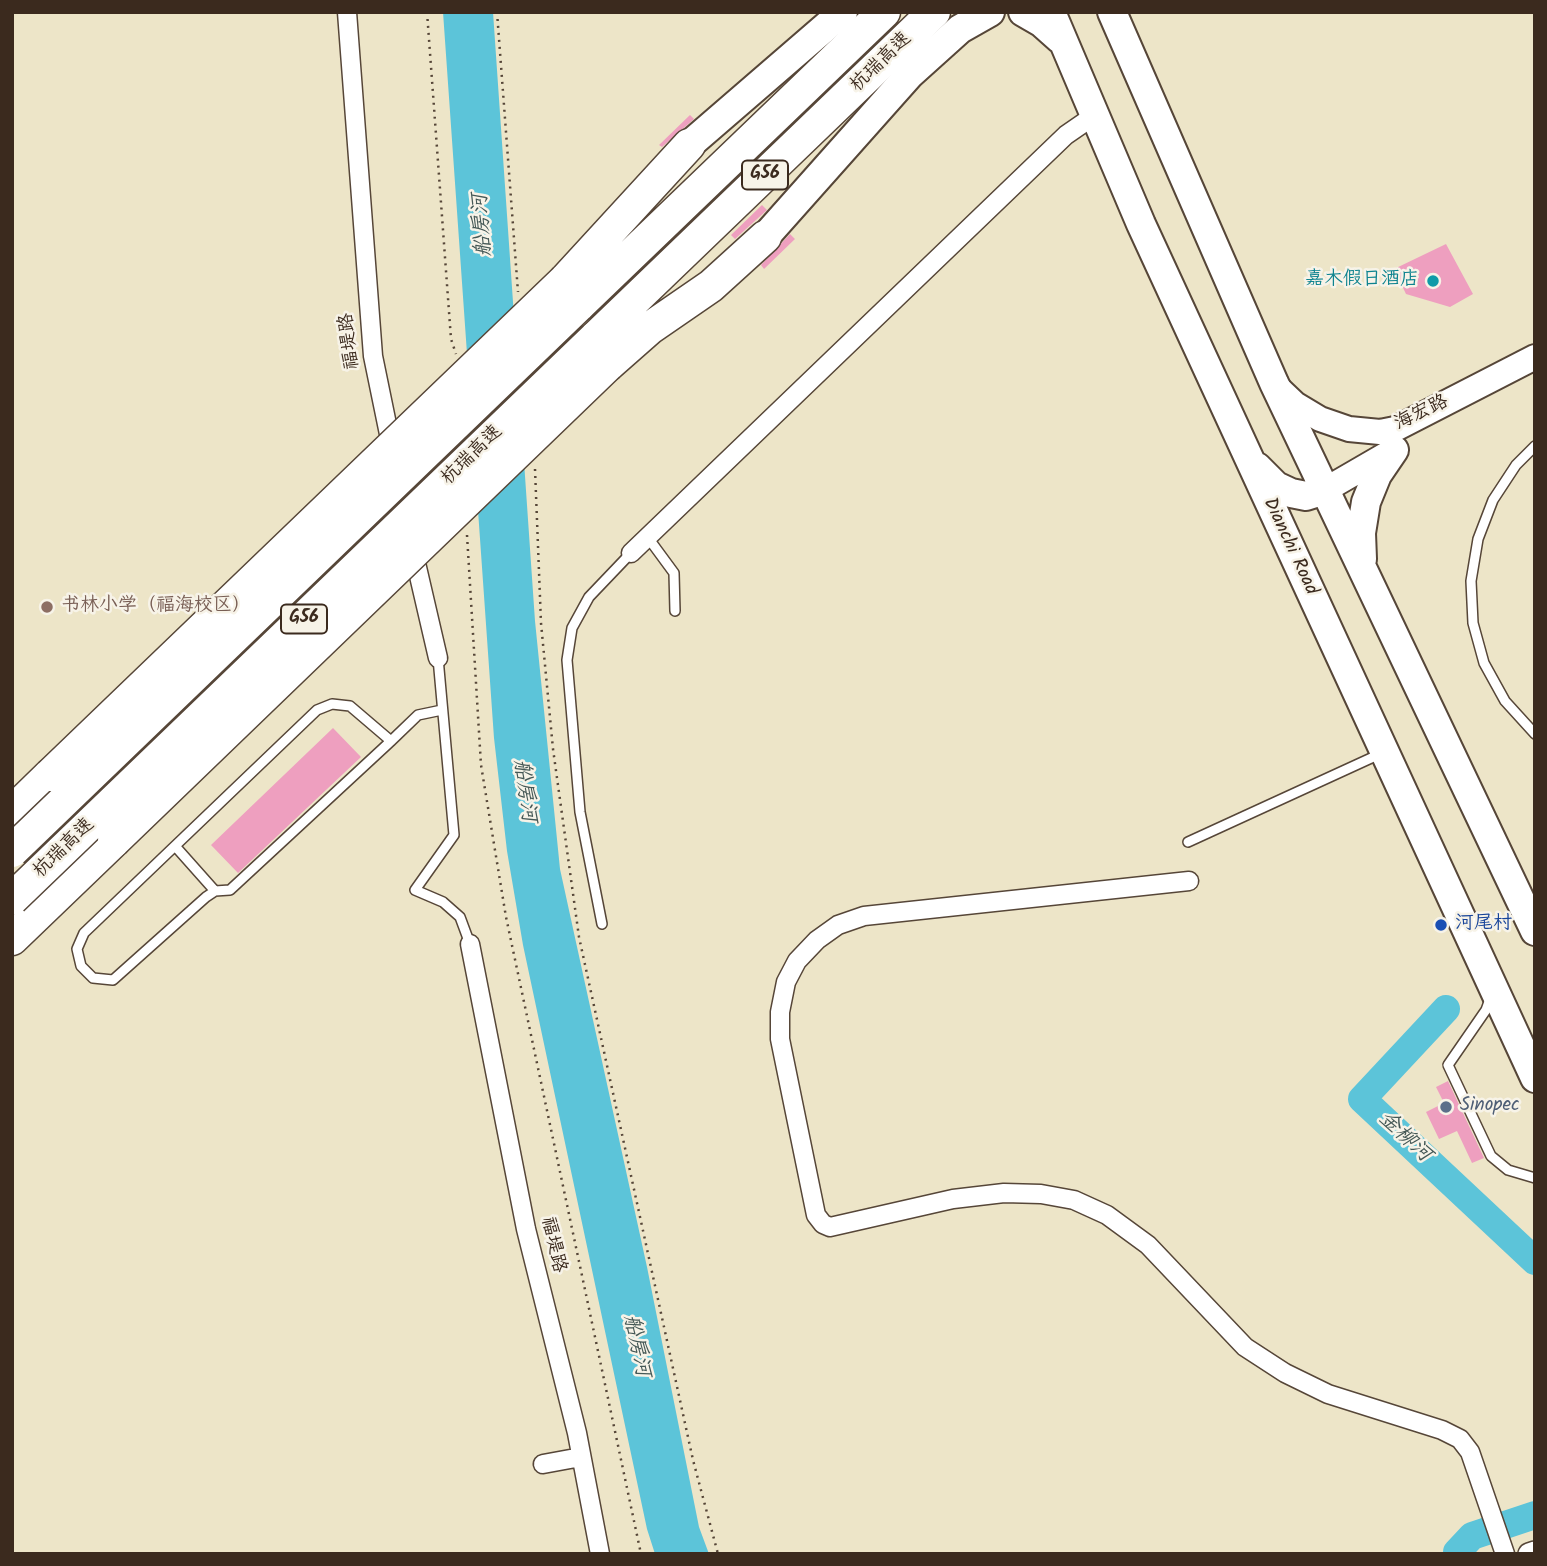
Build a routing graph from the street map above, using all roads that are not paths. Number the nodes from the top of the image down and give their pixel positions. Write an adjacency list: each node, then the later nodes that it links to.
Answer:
1 (347, 12): 26 (street, 福堤路)
2 (843, 12): 11 (main road)
3 (884, 12): 13 (highway, 杭瑞高速 / G56)
4 (934, 12): 14 (highway, 杭瑞高速 / G56)
5 (990, 12): 12 (main road)
6 (1023, 12): 9 (main road)
7 (1051, 12): 9 (main road, Dianchi Road)
8 (1112, 12): 17 (main road)
9 (1064, 44): 10 (main road, Dianchi Road)
10 (1095, 115): 20 (main road, Dianchi Road); 22 (street)
11 (689, 145): 13 (highway)
12 (765, 237): 14 (highway)
13 (571, 293): 31 (highway, bridge); 34 (highway, 杭瑞高速 / G56, bridge)
14 (602, 352): 37 (highway, 杭瑞高速 / G56, bridge); 40 (highway, bridge)
15 (1535, 357): 17 (main road, 海宏路)
16 (1535, 375): 19 (main road, 海宏路)
17 (1274, 383): 21 (main road)
18 (1535, 446): 28 (lane)
19 (1394, 450): 21 (main road, 海宏路); 24 (main road)
20 (1248, 458): 21 (main road); 30 (main road, Dianchi Road)
21 (1325, 490): 24 (main road)
22 (649, 539): 23 (street); 25 (lane)
23 (631, 553): 38 (lane)
24 (1366, 579): 39 (main road)
25 (675, 611)
26 (438, 658): 27 (lane)
27 (442, 710): 29 (lane); 41 (lane)
28 (1535, 734)
29 (391, 741): 33 (lane); 36 (lane)
30 (1385, 752): 32 (lane); 42 (main road, Dianchi Road)
31 (12, 811)
32 (1188, 842)
33 (175, 846): 36 (lane); 36 (lane)
34 (12, 851)
35 (1189, 881): 49 (street)
36 (215, 891)
37 (12, 900)
38 (602, 924)
39 (1535, 931)
40 (12, 939)
41 (470, 944): 45 (street, 福堤路)
42 (1494, 988): 43 (main road, Dianchi Road); 44 (lane)
43 (1535, 1078)
44 (1535, 1178)
45 (581, 1457): 46 (street); 48 (street, 福堤路)
46 (543, 1464)
47 (1535, 1552): 50 (street)
48 (600, 1554)
49 (1505, 1554)
50 (1529, 1554)

